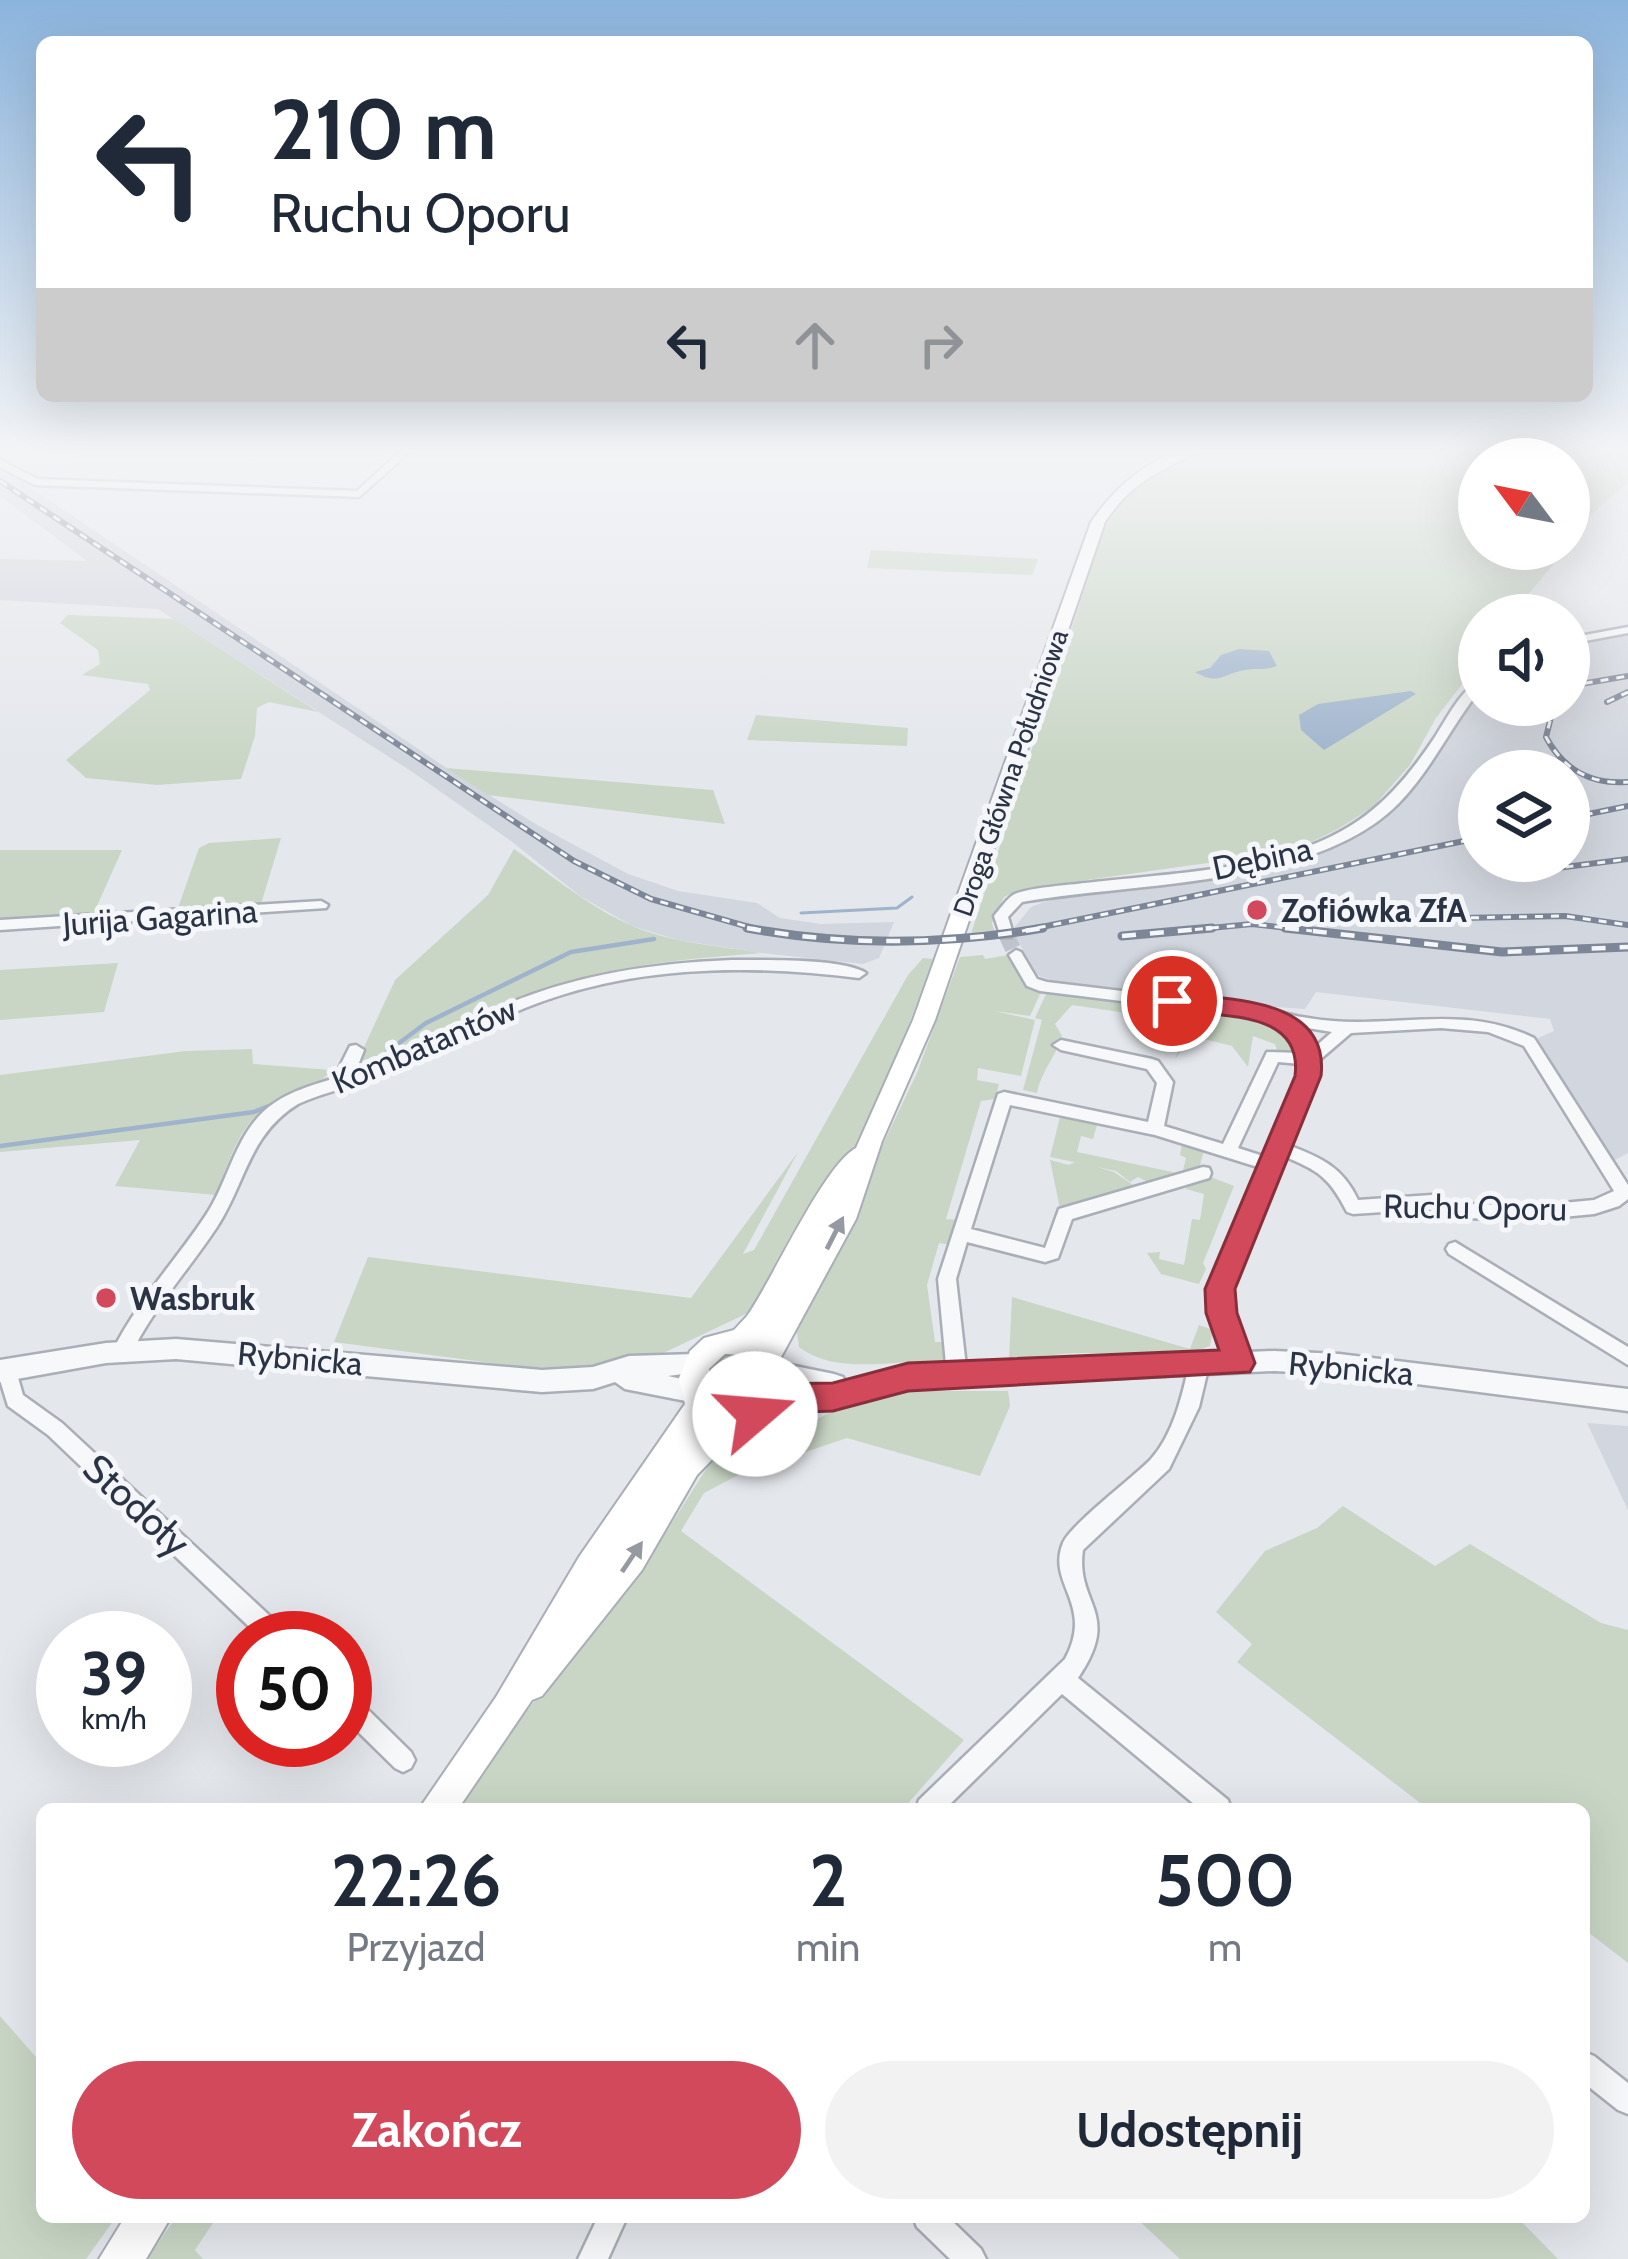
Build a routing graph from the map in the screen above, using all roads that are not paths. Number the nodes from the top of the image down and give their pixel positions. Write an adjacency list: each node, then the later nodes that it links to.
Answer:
1 (1088, 552): 17 (main road, Droga Główna Południowa)
2 (1628, 630): 3 (street)
3 (1590, 637)
4 (1458, 711): 7 (street, Dębina)
5 (321, 905): 6 (street, Jurija Gagarina)
6 (0, 925)
7 (1006, 934)
8 (1016, 955): 10 (street, Ruchu Oporu)
9 (859, 973): 15 (street, Kombatantów)
10 (1282, 1019): 11 (street, Ruchu Oporu); 14 (street)
11 (1347, 1028): 14 (street); 19 (street, Ruchu Oporu)
12 (1061, 1046): 16 (street)
13 (356, 1050): 15 (street)
14 (1311, 1059): 18 (street); 19 (street)
15 (347, 1076): 24 (street, Kombatantów)
16 (1155, 1129): 18 (street, Ruchu Oporu); 21 (street, Ruchu Oporu)
17 (870, 1141): 23 (main road, Droga Główna Południowa); 30 (main road, Droga Główna Południowa, one-way to 17)
18 (1228, 1149): 19 (street, Ruchu Oporu)
19 (1273, 1155): 26 (street)
20 (1203, 1172): 21 (street)
21 (961, 1233): 29 (street, Ruchu Oporu)
22 (1455, 1249): 25 (street)
23 (738, 1345): 30 (main road); 31 (main road)
24 (122, 1352): 28 (street, Rybnicka); 31 (street, Rybnicka)
25 (1628, 1357)
26 (1239, 1363): 27 (street, Rybnicka); 32 (street, Rybnicka)
27 (1199, 1365): 29 (street, Rybnicka); 35 (street)
28 (3, 1370): 34 (street, Stodoły)
29 (957, 1375): 30 (street, Rybnicka)
30 (771, 1376): 33 (main road)
31 (695, 1387): 33 (main road); 36 (main road)
32 (1628, 1400)
33 (732, 1420): 36 (main road, one-way to 33)
34 (248, 1611)
35 (1061, 1678): 40 (street); 41 (street)
36 (508, 1708): 39 (main road)
37 (372, 1729): 38 (street)
38 (404, 1760)
39 (441, 1803)
40 (934, 1803)
41 (1212, 1803)
42 (1590, 2071): 43 (street)
43 (1628, 2100)
44 (146, 2223): 47 (main road)
45 (610, 2223): 48 (street)
46 (933, 2223): 49 (street)
47 (120, 2259)
48 (593, 2259)
49 (971, 2259)

